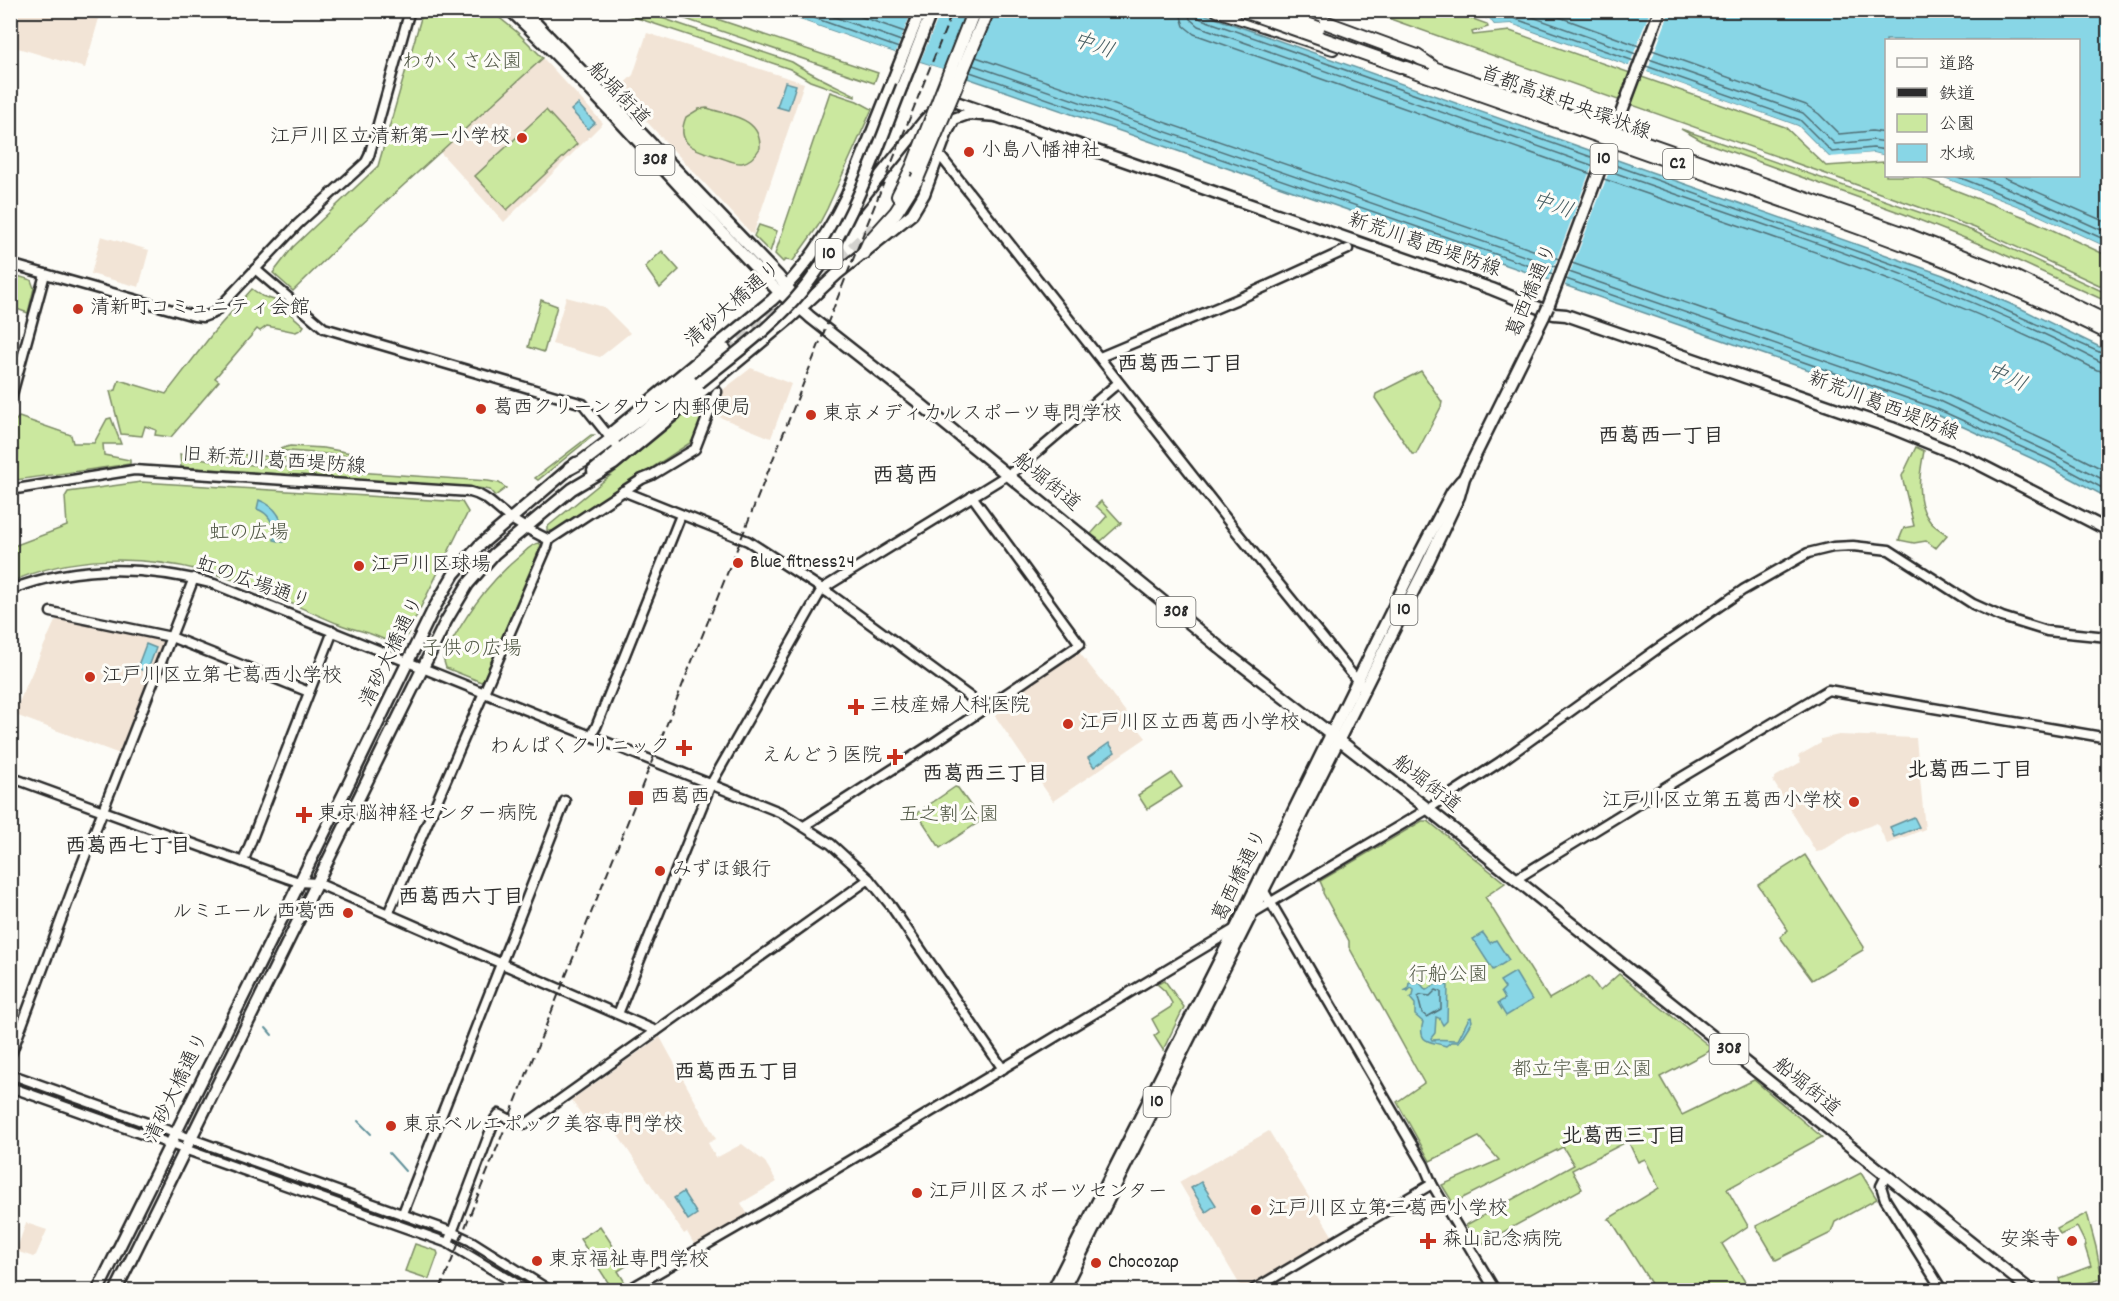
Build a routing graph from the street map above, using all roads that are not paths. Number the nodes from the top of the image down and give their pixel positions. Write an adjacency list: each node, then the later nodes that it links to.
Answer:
1 (410, 10): 24 (street)
2 (510, 10): 26 (main road, 船堀街道 / 308)
3 (524, 10): 26 (main road, 船堀街道 / 308)
4 (921, 10): 22 (main road, 清砂大橋通り / 10)
5 (932, 10): 35 (main road, 清砂大橋通り / 10, bridge)
6 (974, 10): 19 (highway, bridge)
7 (988, 10): 21 (highway, bridge)
8 (1217, 10): 14 (highway, bridge)
9 (1240, 10): 14 (highway, 首都高速中央環状線 / C2, bridge)
10 (1268, 10): 13 (highway, 首都高速中央環状線 / C2, bridge)
11 (1292, 10): 13 (highway)
12 (1660, 10): 38 (main road, 葛西橋通り / 10, bridge)
13 (1433, 67): 28 (highway, 首都高速中央環状線 / C2, bridge)
14 (1412, 68): 29 (highway, 首都高速中央環状線 / C2, bridge)
15 (946, 102): 16 (main road); 17 (main road, 新荒川葛西堤防線); 22 (main road)
16 (958, 116): 17 (main road); 18 (main road, 清砂大橋通り)
17 (998, 116): 46 (main road, 新荒川葛西堤防線)
18 (938, 156): 21 (main road, 清砂大橋通り); 31 (street)
19 (876, 226)
20 (1348, 249): 31 (street)
21 (864, 254): 27 (main road, 清砂大橋通り)
22 (812, 256): 26 (main road, 清砂大橋通り / 10)
23 (10, 264): 25 (street)
24 (255, 269): 25 (street); 35 (street)
25 (45, 273): 34 (street)
26 (783, 290): 27 (main road, 船堀街道 / 308); 35 (main road, 清砂大橋通り)
27 (801, 308): 37 (main road, 船堀街道 / 308); 39 (main road, 清砂大橋通り)
28 (2109, 322)
29 (2109, 333)
30 (725, 350): 35 (highway)
31 (1100, 357): 32 (street)
32 (1119, 383): 37 (street); 57 (street)
33 (717, 392): 41 (street)
34 (10, 402)
35 (613, 441): 36 (highway); 39 (main road, 10)
36 (570, 468): 44 (main road, 清砂大橋通り)
37 (1007, 475): 42 (street); 63 (main road, 船堀街道 / 308)
38 (1464, 478): 57 (main road, 葛西橋通り / 10); 58 (main road, 葛西橋通り / 10)
39 (572, 489): 45 (main road, 清砂大橋通り)
40 (10, 490): 44 (street, 旧 新荒川葛西堤防線)
41 (623, 491): 43 (street); 47 (street)
42 (972, 496): 49 (street); 61 (street)
43 (681, 515): 49 (street); 62 (street)
44 (510, 518): 45 (street, 旧 新荒川葛西堤防線); 55 (main road, 清砂大橋通り)
45 (525, 527): 47 (street, 旧 新荒川葛西堤防線); 56 (main road, 清砂大橋通り)
46 (2109, 530)
47 (549, 540): 60 (street)
48 (194, 578): 50 (street, 虹の広場通り); 52 (street, 虹の広場通り); 53 (street)
49 (822, 589): 61 (street); 66 (street)
50 (10, 590)
51 (51, 612): 53 (street)
52 (333, 631): 55 (street, 虹の広場通り); 59 (street)
53 (171, 637): 59 (street); 69 (street)
54 (2109, 637): 68 (street)
55 (407, 661): 56 (street, 虹の広場通り); 74 (main road, 清砂大橋通り)
56 (423, 669): 60 (street, 虹の広場通り); 75 (main road, 清砂大橋通り)
57 (1357, 680): 58 (street); 63 (main road, 葛西橋通り / 10)
58 (1364, 690): 63 (main road, 葛西橋通り / 10)
59 (309, 692): 71 (street)
60 (484, 694): 62 (street, 虹の広場通り); 78 (street)
61 (985, 708): 70 (street)
62 (591, 735): 66 (street, 虹の広場通り)
63 (1335, 737): 68 (main road, 船堀街道 / 308); 76 (main road, 葛西橋通り / 10)
64 (2109, 738): 73 (street)
65 (10, 777): 69 (street)
66 (711, 784): 70 (street, 虹の広場通り); 82 (street)
67 (565, 801): 81 (street)
68 (1428, 809): 73 (main road, 船堀街道 / 308); 77 (street)
69 (103, 812): 71 (street); 84 (street)
70 (804, 826): 72 (street, 虹の広場通り)
71 (243, 862): 74 (street)
72 (869, 879): 83 (street); 85 (street, 虹の広場通り)
73 (1516, 879): 92 (main road, 船堀街道 / 308)
74 (299, 882): 75 (street); 88 (main road, 清砂大橋通り)
75 (317, 883): 78 (street); 89 (main road, 清砂大橋通り)
76 (1261, 885): 77 (street); 79 (main road, 葛西橋通り / 10); 80 (main road, 葛西橋通り / 10)
77 (1271, 902): 79 (street); 93 (street)
78 (388, 914): 81 (street)
79 (1251, 914): 80 (street); 103 (main road, 葛西橋通り / 10)
80 (1236, 928): 85 (street); 102 (main road, 葛西橋通り / 10)
81 (501, 963): 82 (street); 94 (street)
82 (618, 1014): 83 (street)
83 (656, 1031): 95 (street)
84 (10, 1057)
85 (1004, 1069): 101 (street)
86 (10, 1074): 88 (street)
87 (10, 1087): 90 (street)
88 (176, 1133): 89 (street); 90 (main road, 清砂大橋通り)
89 (191, 1138): 91 (main road, 清砂大橋通り); 94 (street)
90 (170, 1144): 91 (street); 97 (main road, 清砂大橋通り)
91 (186, 1150): 96 (street); 98 (main road, 清砂大橋通り)
92 (1886, 1176): 106 (street); 107 (main road, 船堀街道 / 308)
93 (1432, 1184): 104 (street); 105 (street)
94 (403, 1213): 95 (street)
95 (452, 1232): 96 (street); 100 (street)
96 (448, 1243): 99 (street)
97 (98, 1290)
98 (116, 1290)
99 (527, 1290)
100 (549, 1290)
101 (628, 1290)
102 (1053, 1290)
103 (1063, 1290)
104 (1253, 1290)
105 (1495, 1290)
106 (1942, 1290)
107 (2030, 1290)

